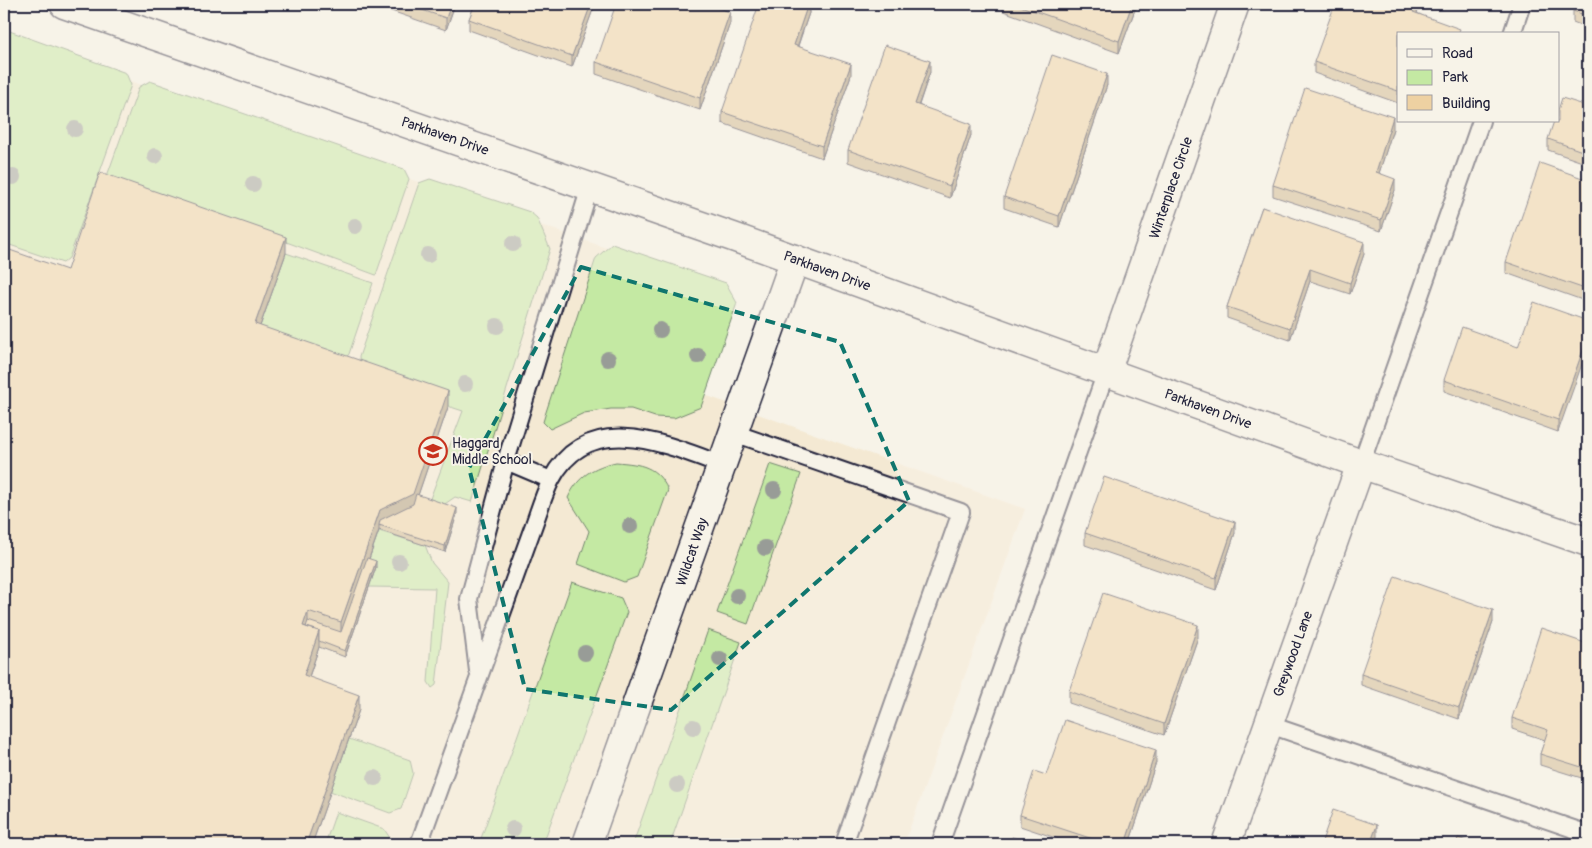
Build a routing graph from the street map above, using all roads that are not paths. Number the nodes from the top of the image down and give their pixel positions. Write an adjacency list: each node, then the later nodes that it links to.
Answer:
1 (64, 4): 6 (street, Parkhaven Drive)
2 (1235, 4): 8 (street, Winterplace Circle)
3 (1522, 4): 4 (lane)
4 (1513, 32)
5 (1481, 122): 11 (lane)
6 (590, 187): 7 (street, Parkhaven Drive); 10 (lane)
7 (795, 259): 8 (street, Parkhaven Drive); 9 (street, Wildcat Way)
8 (1106, 372): 11 (street, Parkhaven Drive); 21 (lane)
9 (734, 433): 12 (street, Wildcat Way); 20 (lane)
10 (506, 461): 13 (lane); 15 (lane)
11 (1360, 464): 14 (street, Parkhaven Drive); 16 (street, Greywood Lane)
12 (722, 466): 13 (lane); 19 (street, Wildcat Way)
13 (551, 480): 15 (lane)
14 (1588, 542)
15 (479, 675): 18 (lane)
16 (1267, 724): 17 (lane); 22 (street, Greywood Lane)
17 (1588, 834)
18 (419, 844)
19 (587, 844)
20 (844, 844)
21 (940, 844)
22 (1226, 844)

